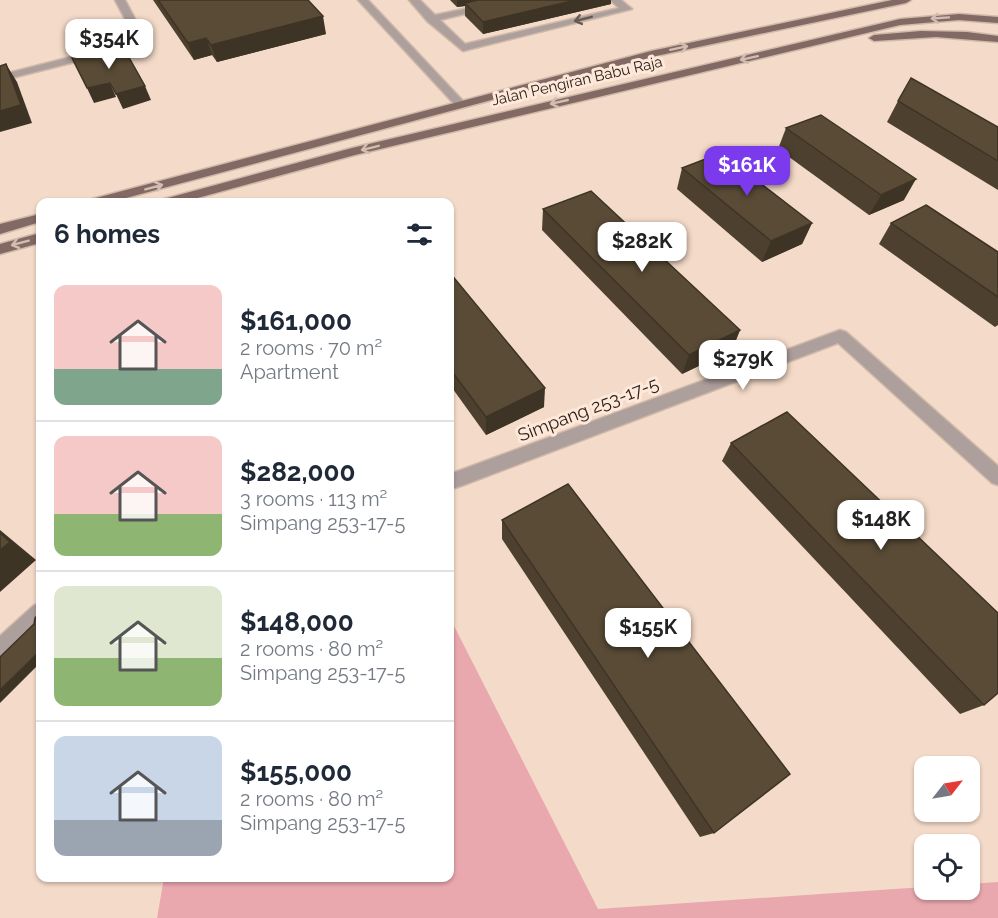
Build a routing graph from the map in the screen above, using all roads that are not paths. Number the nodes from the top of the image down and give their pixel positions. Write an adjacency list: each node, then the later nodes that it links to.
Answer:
1 (120, 0): 13 (street)
2 (363, 0): 14 (street)
3 (414, 0): 8 (street)
4 (615, 0): 8 (street, one-way to 8)
5 (858, 0): 10 (main road)
6 (906, 0): 10 (main road, Jalan Pengiran Babu Raja)
7 (500, 3): 8 (street)
8 (431, 19)
9 (998, 20): 12 (main road, Jalan Pengiran Babu Raja, one-way to 12)
10 (777, 27): 14 (main road, Jalan Pengiran Babu Raja, one-way to 10)
11 (998, 39): 12 (main road)
12 (801, 47): 16 (main road, Jalan Pengiran Babu Raja, one-way to 16)
13 (0, 78)
14 (460, 104): 15 (main road, Jalan Pengiran Babu Raja, one-way to 14)
15 (112, 198)
16 (184, 198)
17 (36, 219): 18 (main road)
18 (0, 229)
19 (36, 239): 20 (main road, one-way to 20)
20 (0, 249)
21 (998, 477): 22 (street, Simpang 253-17-5)
22 (455, 480)
23 (36, 617): 24 (street)
24 (0, 651)

